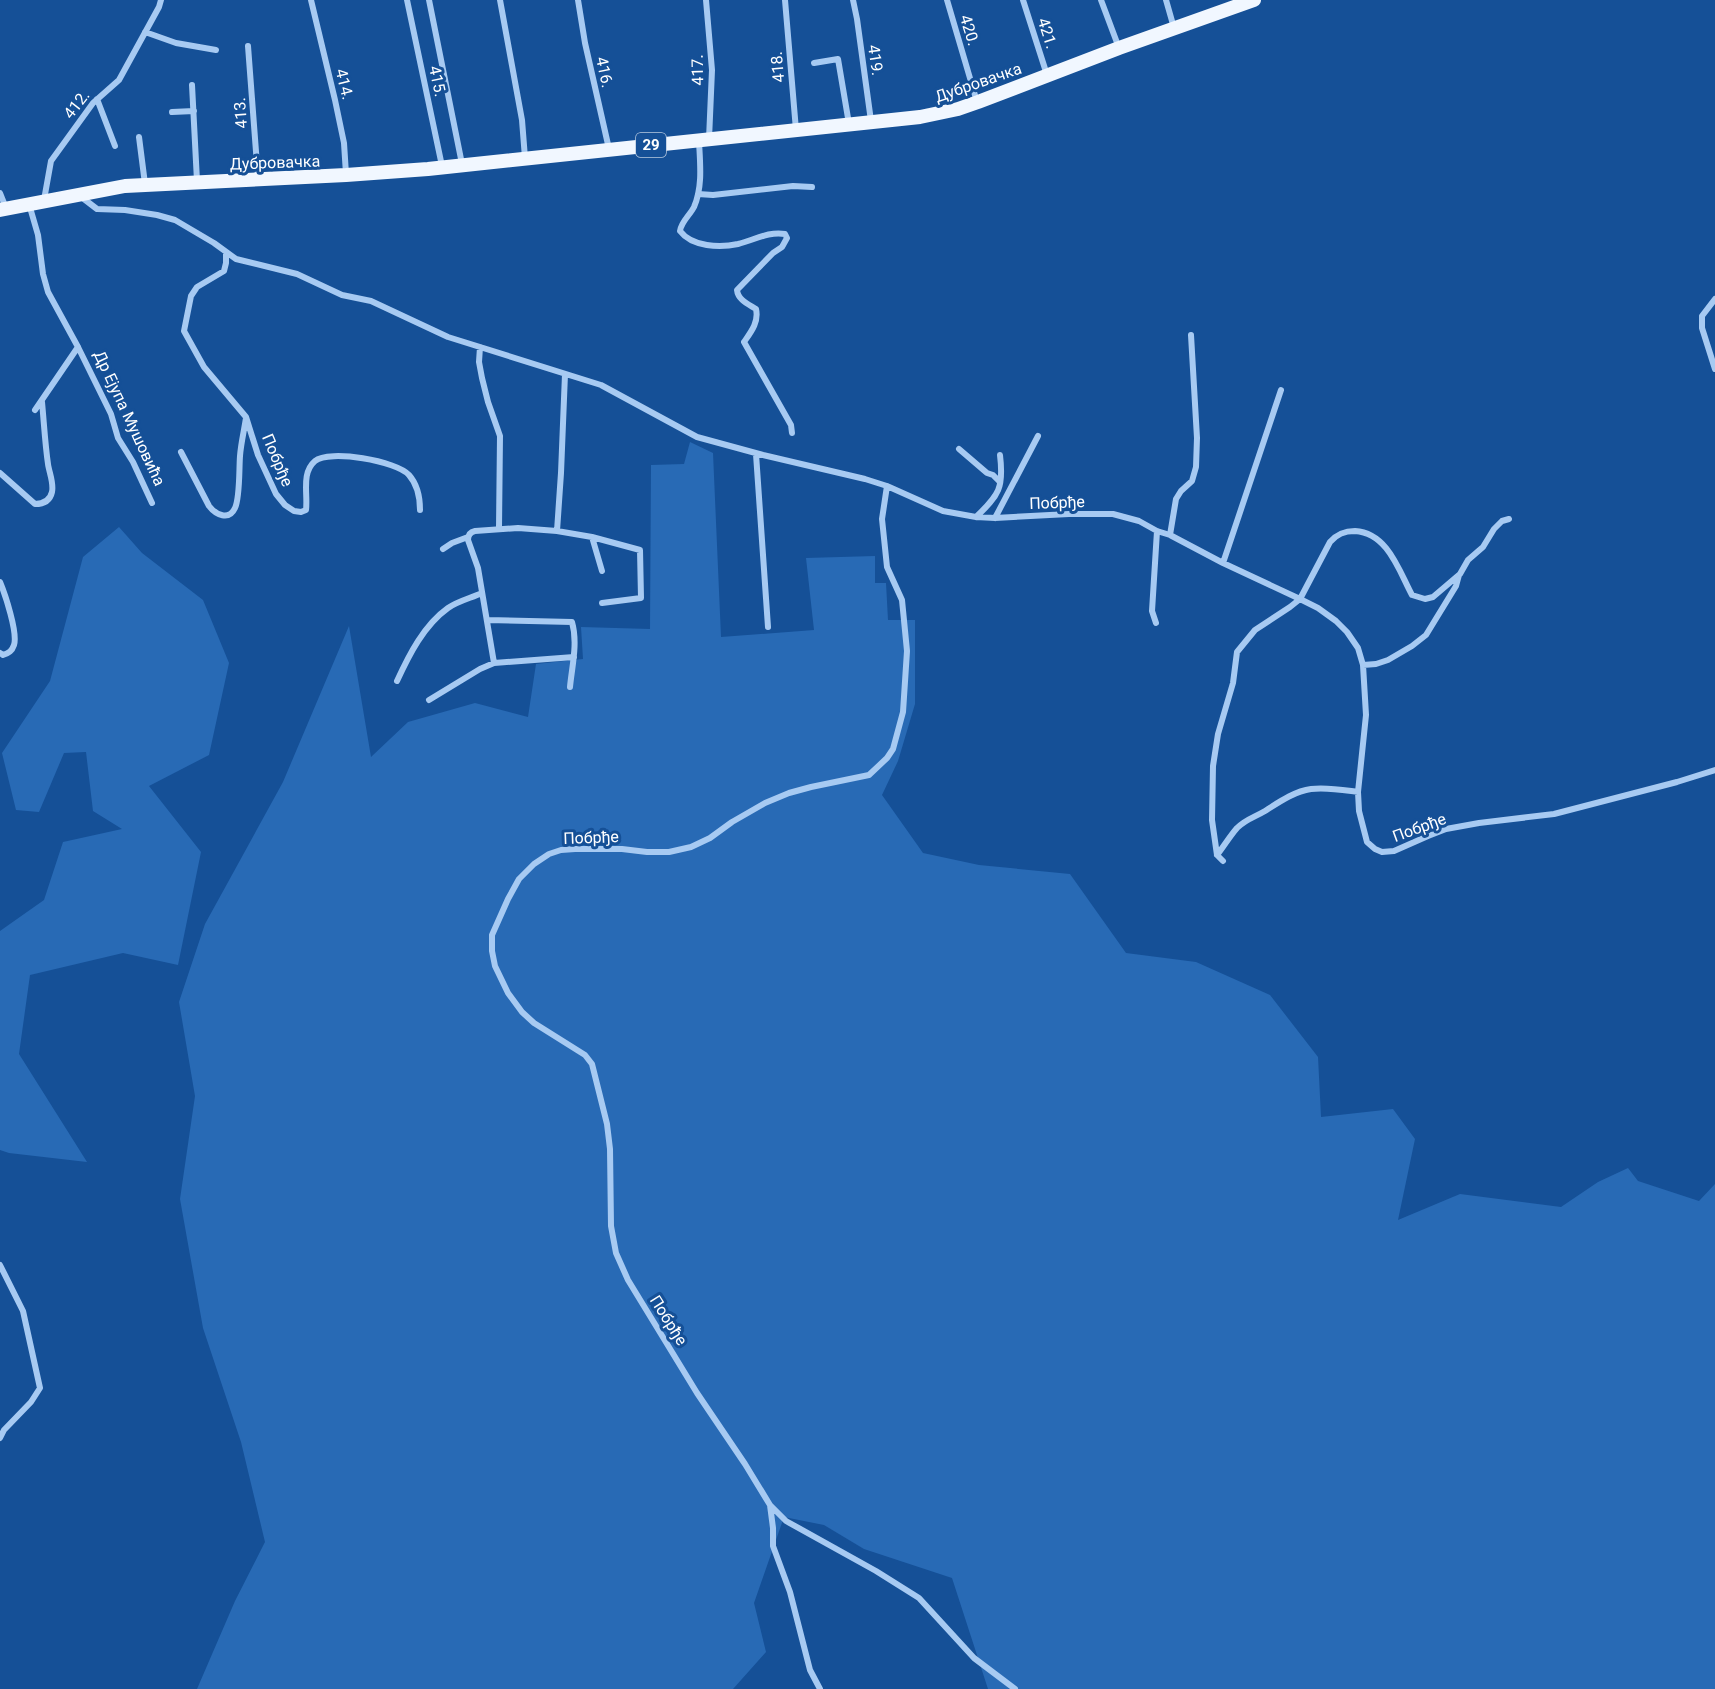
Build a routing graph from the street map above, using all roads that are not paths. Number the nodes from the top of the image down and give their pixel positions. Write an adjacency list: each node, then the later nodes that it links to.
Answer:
1 (161, 0): 16 (street, 412.)
2 (311, 0): 37 (street, 414.)
3 (407, 0): 36 (street, 415.)
4 (429, 0): 35 (street, 415.)
5 (501, 0): 34 (street)
6 (578, 0): 33 (street, 416.)
7 (706, 0): 31 (street, 417.)
8 (785, 0): 29 (street, 418.)
9 (853, 0): 27 (street, 419.)
10 (946, 0): 24 (street, 420.)
11 (1023, 0): 21 (street, 421.)
12 (1101, 0): 18 (street)
13 (1166, 0): 15 (street)
14 (1253, 0): 15 (main road, Дубровачка / 29)
15 (1174, 28): 18 (main road, Дубровачка / 29)
16 (145, 32): 19 (street); 23 (street, 412.)
17 (248, 46): 38 (street, 413.)
18 (1119, 48): 21 (main road, Дубровачка / 29)
19 (216, 50)
20 (814, 63): 28 (street)
21 (1047, 75): 24 (main road, Дубровачка / 29)
22 (192, 85): 25 (street)
23 (97, 99): 32 (street); 45 (street, 412.)
24 (978, 102): 27 (main road, Дубровачка / 29)
25 (194, 111): 26 (street); 39 (street)
26 (172, 112)
27 (872, 123): 28 (main road, Дубровачка / 29)
28 (849, 125): 29 (main road, Дубровачка / 29)
29 (796, 131): 31 (main road, Дубровачка / 29)
30 (139, 137): 40 (street)
31 (704, 140): 33 (main road, Дубровачка / 29); 44 (street)
32 (115, 146)
33 (609, 150): 34 (main road, Дубровачка / 29)
34 (525, 159): 35 (main road, Дубровачка / 29)
35 (462, 165): 36 (main road, Дубровачка / 29)
36 (442, 167): 37 (main road, Дубровачка / 29)
37 (346, 175): 38 (main road, Дубровачка / 29)
38 (258, 178): 39 (main road, Дубровачка / 29)
39 (197, 182): 40 (main road, Дубровачка / 29)
40 (145, 184): 43 (main road, Дубровачка / 29)
41 (812, 187): 44 (street)
42 (0, 193): 47 (street)
43 (77, 194): 45 (main road, Дубровачка / 29); 48 (street, Побрђе)
44 (698, 194): 59 (street)
45 (44, 201): 46 (main road, Дубровачка / 29)
46 (28, 204): 47 (main road, 29); 51 (street, Др Ејупа Мушовића)
47 (3, 209)
48 (226, 252): 52 (street, Побрђе); 58 (street, Побрђе)
49 (1715, 299): 53 (street)
50 (1191, 335): 76 (street)
51 (78, 347): 56 (street, Др Ејупа Мушовића); 68 (street, Др Ејупа Мушовића)
52 (480, 347): 54 (street, Побрђе); 73 (street)
53 (1715, 369)
54 (565, 374): 63 (street, Побрђе); 74 (street)
55 (1281, 390): 80 (street)
56 (42, 402): 57 (street, Др Ејупа Мушовића); 65 (street)
57 (35, 410)
58 (246, 417): 62 (street); 69 (street, Побрђе)
59 (792, 433)
60 (1038, 436): 71 (street)
61 (960, 449): 66 (street)
62 (181, 452)
63 (756, 454): 67 (street, Побрђе); 89 (street)
64 (1000, 455): 66 (street)
65 (0, 473)
66 (1000, 482): 70 (street)
67 (887, 486): 70 (street, Побрђе); 103 (street, Побрђе)
68 (152, 503)
69 (420, 510)
70 (976, 518): 71 (street, Побрђе)
71 (995, 518): 75 (street, Побрђе)
72 (1509, 519): 82 (street)
73 (500, 528): 74 (street); 77 (street)
74 (557, 531): 78 (street)
75 (1157, 531): 76 (street, Побрђе); 88 (street)
76 (1170, 535): 80 (street, Побрђе)
77 (468, 537): 79 (street); 84 (street)
78 (592, 537): 81 (street); 86 (street)
79 (443, 549)
80 (1223, 563): 85 (street, Побрђе)
81 (602, 572)
82 (1460, 574): 85 (street); 93 (street)
83 (0, 582): 90 (street)
84 (482, 593): 87 (street); 94 (street)
85 (1300, 599): 93 (street, Побрђе); 99 (street)
86 (602, 603)
87 (487, 620): 91 (street); 92 (street)
88 (1156, 623)
89 (768, 627)
90 (0, 653)
91 (573, 657): 92 (street); 95 (street)
92 (494, 663): 96 (street)
93 (1363, 665): 98 (street, Побрђе)
94 (397, 681)
95 (570, 687)
96 (429, 700)
97 (1715, 770): 98 (street, Побрђе)
98 (1358, 792): 99 (street)
99 (1217, 855): 100 (street)
100 (1223, 861)
101 (0, 1265): 102 (street)
102 (0, 1438)
103 (770, 1505): 104 (street); 105 (street)
104 (820, 1689)
105 (1015, 1689)

